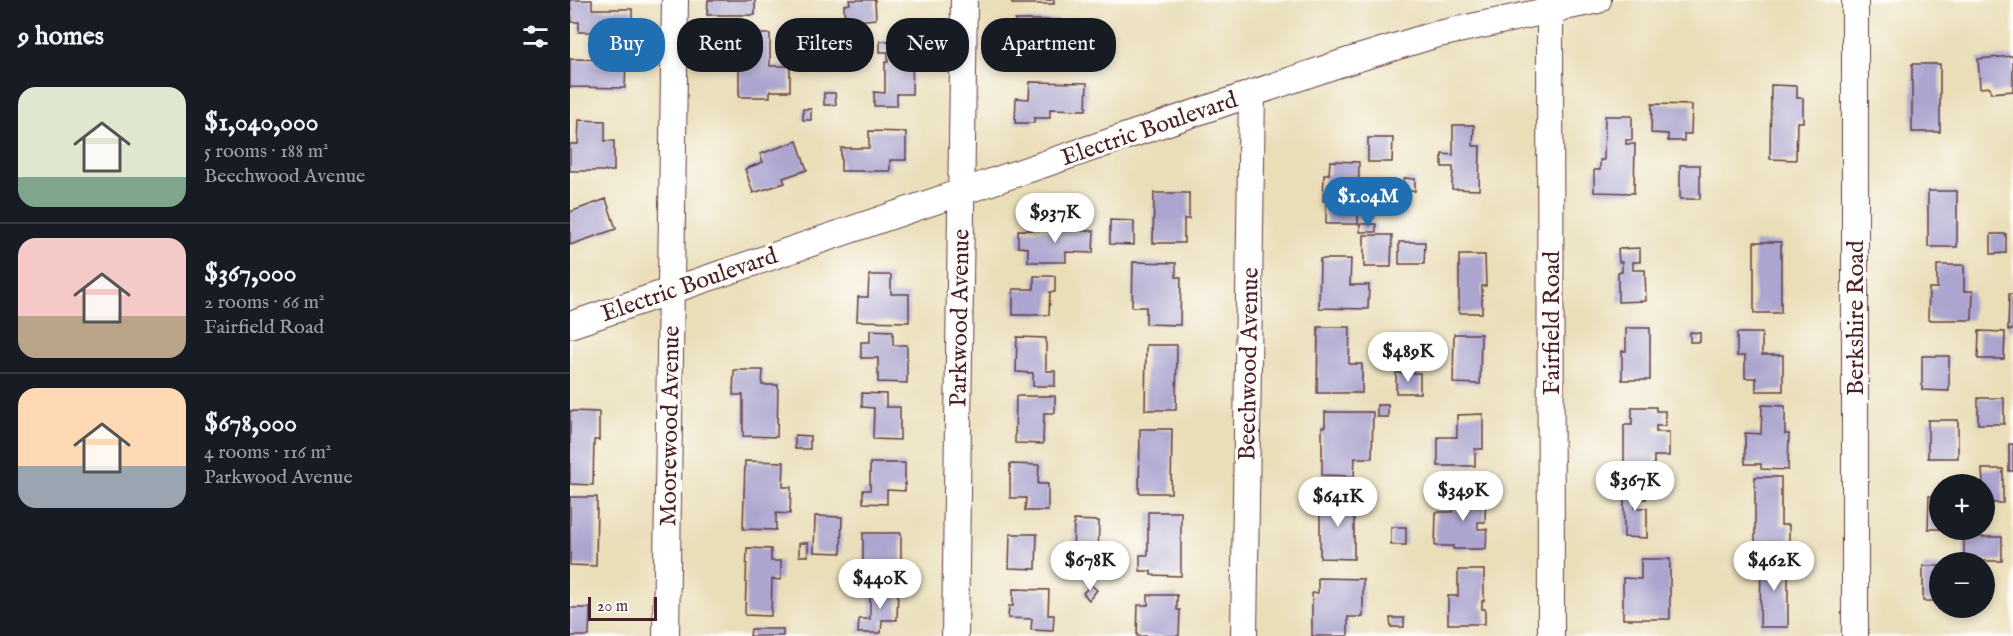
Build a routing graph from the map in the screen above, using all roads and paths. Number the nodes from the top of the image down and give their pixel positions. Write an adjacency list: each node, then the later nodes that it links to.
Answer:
1 (675, 0): 8 (street, Moorewood Avenue)
2 (964, 0): 7 (street, Parkwood Avenue)
3 (1855, 0): 14 (street, Berkshire Road)
4 (1584, 1): 5 (street, Electric Boulevard)
5 (1550, 9): 6 (street, Electric Boulevard); 13 (street, Fairfield Road)
6 (1252, 93): 7 (street, Electric Boulevard); 12 (street, Beechwood Avenue)
7 (961, 192): 8 (street, Electric Boulevard); 11 (street, Parkwood Avenue)
8 (671, 290): 9 (street, Electric Boulevard); 10 (street, Moorewood Avenue)
9 (570, 325)
10 (666, 636)
11 (955, 636)
12 (1244, 636)
13 (1551, 636)
14 (1855, 636)

